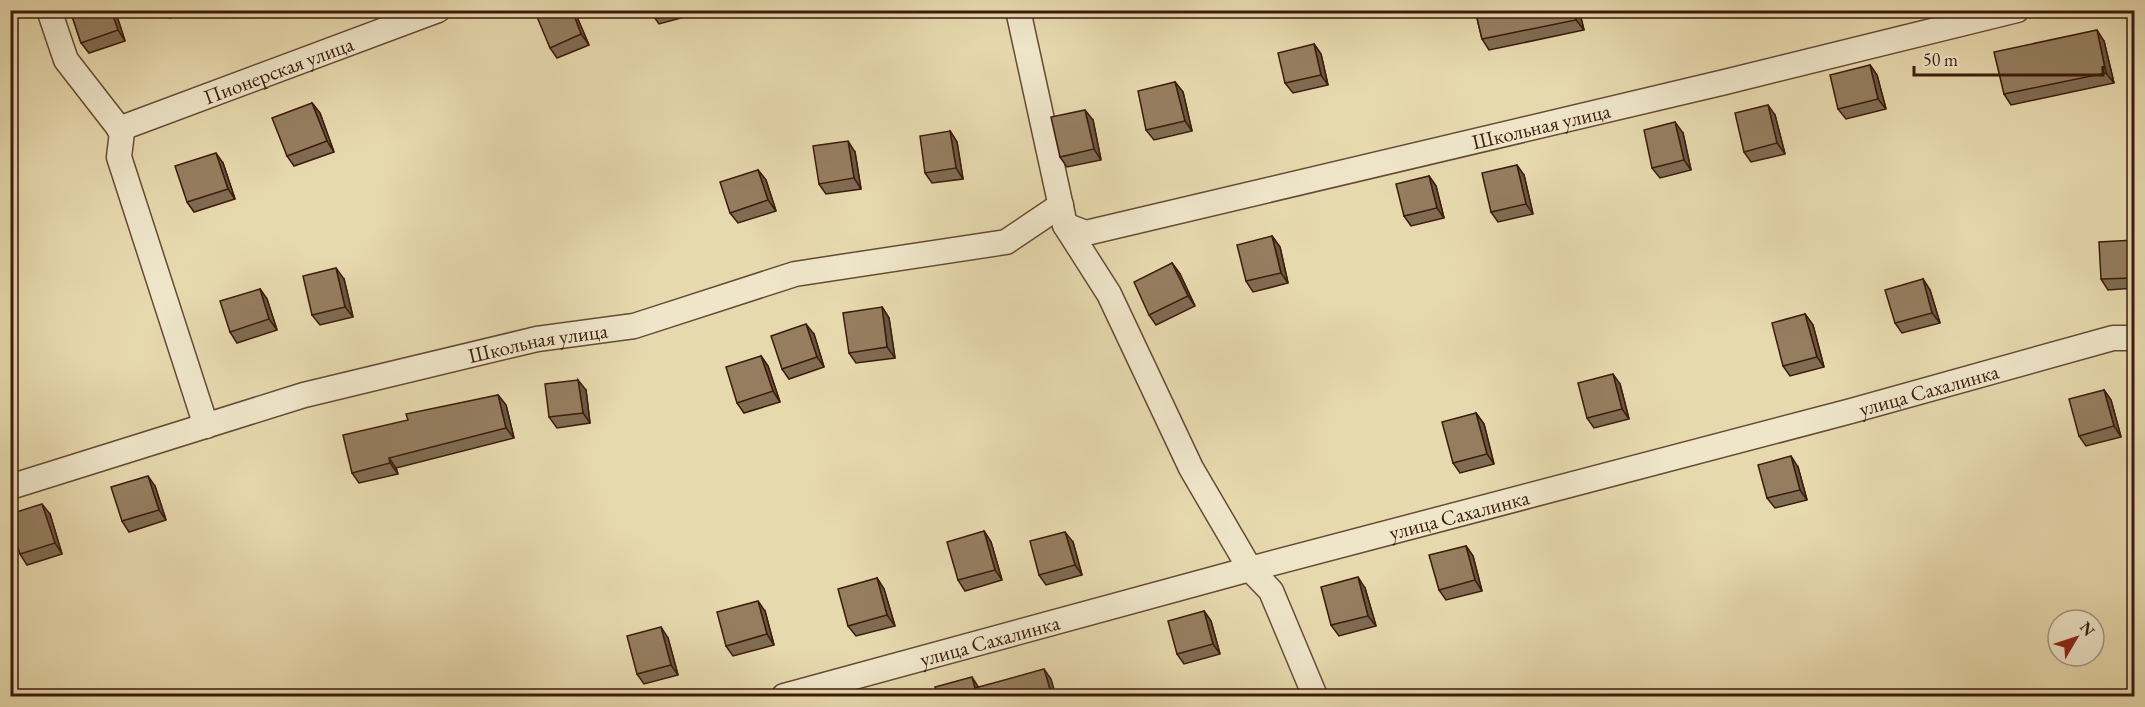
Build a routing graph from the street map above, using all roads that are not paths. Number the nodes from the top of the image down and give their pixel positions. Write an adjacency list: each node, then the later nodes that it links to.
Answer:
1 (50, 10): 5 (street)
2 (438, 10): 5 (street, Пионерская улица)
3 (1018, 10): 6 (street)
4 (2017, 10): 6 (street, Школьная улица)
5 (119, 129): 8 (street)
6 (1063, 215): 8 (street, Школьная улица); 10 (street)
7 (2134, 338): 10 (street, улица Сахалинка)
8 (206, 426): 9 (street, Школьная улица)
9 (10, 487)
10 (1250, 569): 11 (street, улица Сахалинка); 12 (street)
11 (784, 696)
12 (1315, 696)

